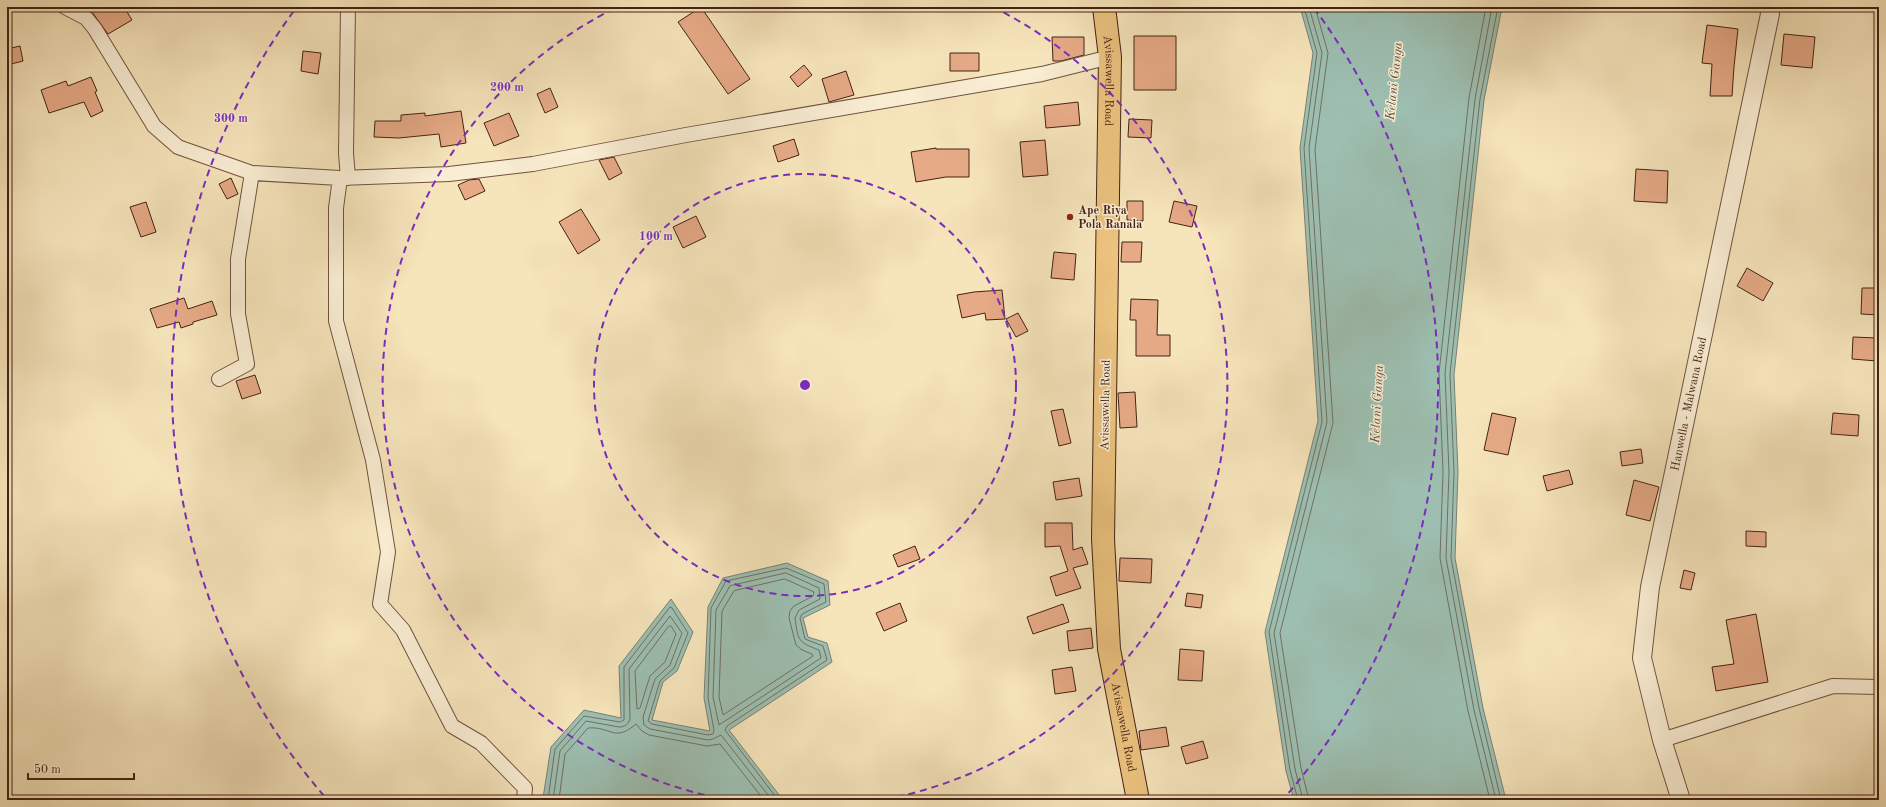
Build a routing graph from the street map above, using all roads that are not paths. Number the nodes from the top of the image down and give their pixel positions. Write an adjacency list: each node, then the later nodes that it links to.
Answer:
1 (65, 7): 6 (street)
2 (348, 7): 7 (street)
3 (1104, 7): 5 (main road, Avissawella Road)
4 (1769, 7): 10 (street, Hanwella - Malwana Road)
5 (1110, 57): 7 (street); 12 (main road, Avissawella Road)
6 (252, 173): 7 (street); 8 (street)
7 (344, 178): 11 (street)
8 (219, 379)
9 (1879, 687): 10 (street)
10 (1662, 740): 13 (street, Hanwella - Malwana Road)
11 (524, 800)
12 (1138, 800)
13 (1681, 800)

